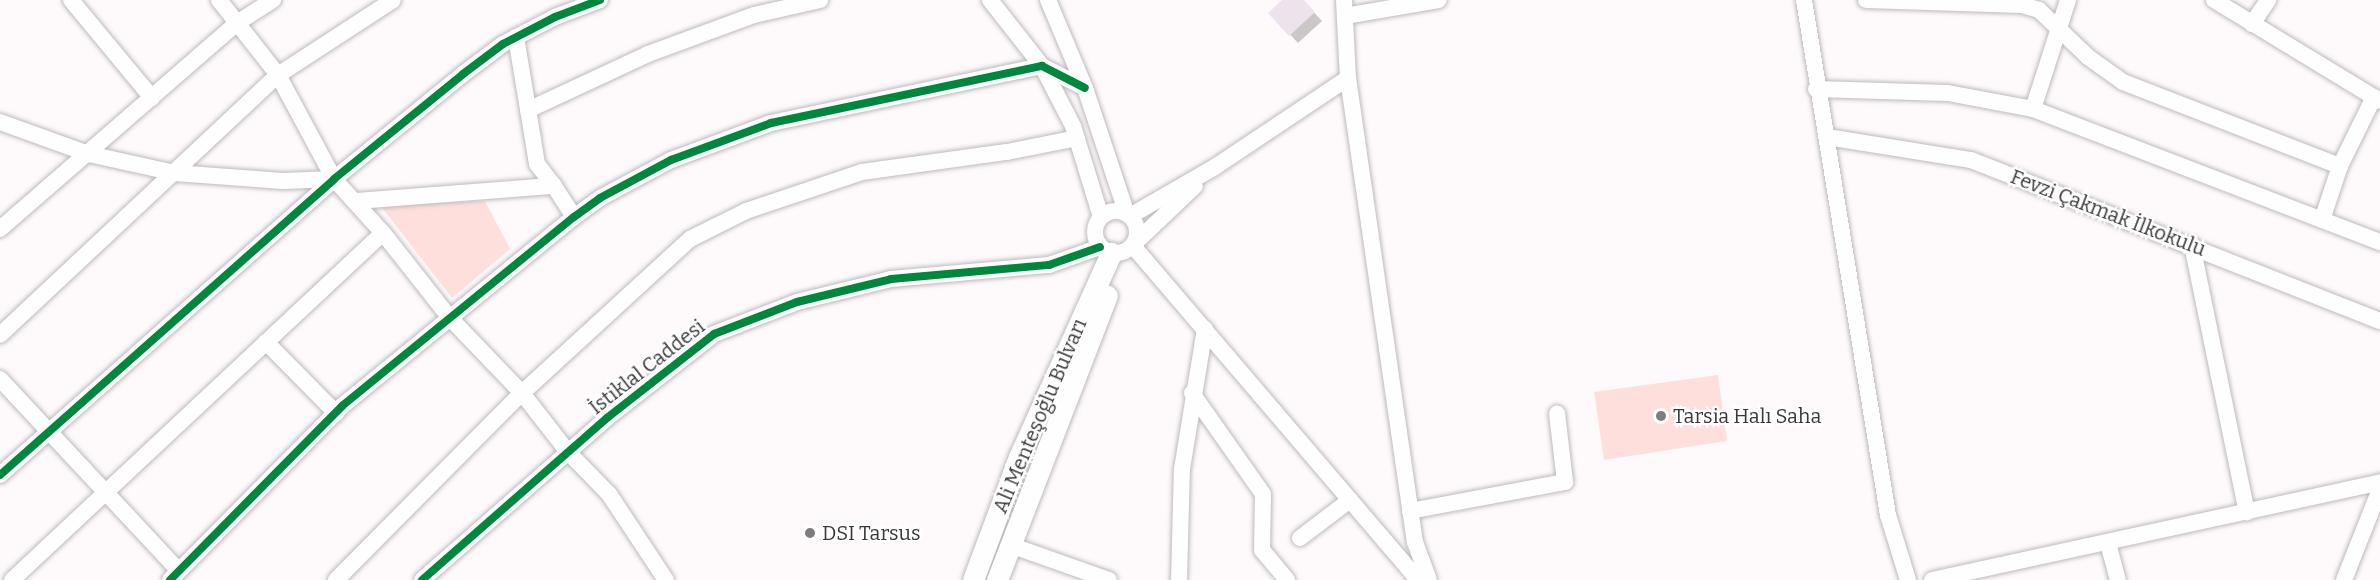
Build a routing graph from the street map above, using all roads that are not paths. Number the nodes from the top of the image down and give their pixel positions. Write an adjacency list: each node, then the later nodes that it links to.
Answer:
1 (71, 0): 25 (street)
2 (219, 0): 16 (street)
3 (273, 0): 16 (street)
4 (393, 0): 21 (street)
5 (600, 0): 19 (street)
6 (820, 0): 28 (street)
7 (990, 0): 20 (street)
8 (1048, 0): 23 (street)
9 (1439, 0): 15 (street)
10 (1804, 0): 24 (street)
11 (1866, 0): 18 (street)
12 (2068, 0): 18 (street)
13 (2214, 0): 17 (street)
14 (2268, 0): 17 (street)
15 (1345, 8): 22 (street)
16 (237, 23): 21 (street); 25 (street)
17 (2252, 24): 26 (street)
18 (2060, 25): 27 (street); 33 (street)
19 (516, 37): 28 (street); 36 (street)
20 (1042, 66): 23 (street); 31 (street); 40 (street)
21 (278, 75): 35 (street); 36 (street)
22 (1348, 78): 34 (street); 65 (street)
23 (1085, 88): 39 (street)
24 (1816, 89): 27 (street); 30 (street)
25 (152, 98): 32 (street)
26 (2377, 99): 33 (street)
27 (2033, 109): 42 (street)
28 (528, 110): 37 (street)
29 (0, 122): 32 (street)
30 (1827, 136): 46 (street, Fevzi Çakmak İlkokulu); 82 (street)
31 (1077, 138): 41 (street); 54 (street)
32 (89, 154): 35 (street); 43 (street)
33 (2340, 166): 42 (street)
34 (1215, 167): 39 (street); 47 (street)
35 (175, 173): 36 (street); 51 (street)
36 (334, 179): 38 (street); 58 (street)
37 (554, 186): 38 (street); 40 (street)
38 (357, 201): 44 (street)
39 (1129, 215): 41 (street); 47 (street)
40 (574, 217): 48 (street)
41 (1101, 217): 47 (street)
42 (2322, 220): 45 (street)
43 (0, 229)
44 (383, 232): 48 (street); 52 (street)
45 (2380, 242)
46 (2192, 245): 49 (street, Fevzi Çakmak İlkokulu); 66 (street)
47 (1121, 248): 50 (street); 59 (street, İstiklal Caddesi); 69 (main road, Ali Menteşoğlu Bulvarı); 75 (main road, Ali Menteşoğlu Bulvarı)
48 (449, 317): 54 (street); 56 (street)
49 (2380, 321)
50 (1204, 329): 55 (street); 64 (street)
51 (0, 335)
52 (266, 342): 56 (street); 63 (street)
53 (0, 379): 58 (street)
54 (522, 393): 59 (street); 72 (street)
55 (1192, 393): 78 (street); 79 (street)
56 (336, 412): 70 (street)
57 (1557, 413): 65 (street)
58 (49, 431): 60 (street); 63 (street)
59 (568, 452): 73 (street, İstiklal Caddesi); 74 (street)
60 (0, 475)
61 (2380, 482): 66 (street)
62 (2380, 489): 85 (street)
63 (103, 492): 70 (street); 71 (street)
64 (1350, 500): 67 (street); 80 (street)
65 (1410, 511): 81 (street)
66 (2247, 512): 68 (street)
67 (1300, 538)
68 (2108, 543): 83 (street); 84 (street)
69 (1010, 545): 76 (main road, Ali Menteşoğlu Bulvarı); 77 (street)
70 (174, 575)
71 (12, 580)
72 (336, 580)
73 (422, 580)
74 (665, 580)
75 (973, 580)
76 (997, 580)
77 (1108, 580)
78 (1179, 580)
79 (1287, 580)
80 (1417, 580)
81 (1429, 580)
82 (1908, 580)
83 (1932, 580)
84 (2118, 580)
85 (2344, 580)

